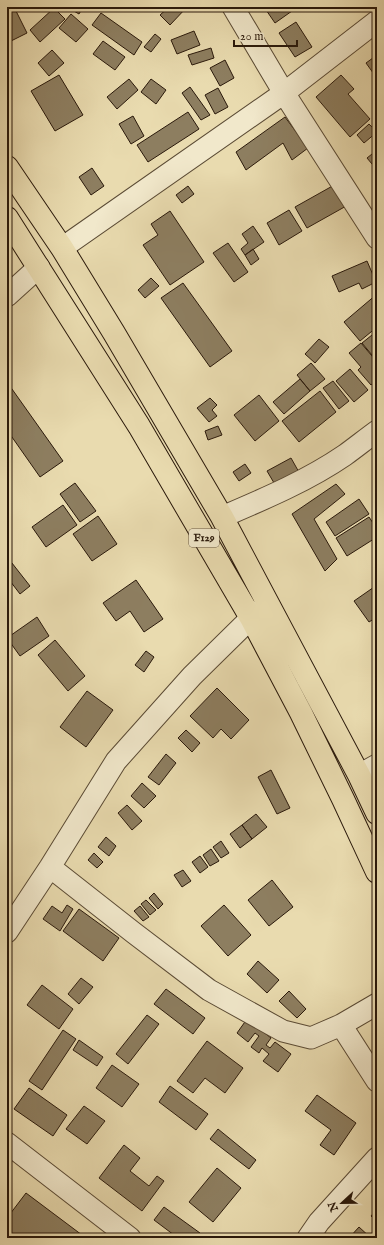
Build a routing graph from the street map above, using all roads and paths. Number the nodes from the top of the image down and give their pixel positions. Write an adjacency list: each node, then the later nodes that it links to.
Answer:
1 (233, 7): 3 (street)
2 (377, 21): 3 (street)
3 (284, 93): 6 (street); 7 (street)
4 (7, 167): 7 (main road, F129)
5 (7, 218): 8 (main road, F129)
6 (377, 238)
7 (62, 248): 11 (main road, F129)
8 (38, 267): 9 (street); 13 (main road, F129)
9 (7, 296)
10 (377, 431): 11 (street)
11 (222, 517): 12 (main road, F129)
12 (268, 604): 13 (street); 14 (main road, F129)
13 (251, 618): 16 (street); 17 (main road, F129)
14 (368, 770): 15 (main road, F129)
15 (377, 813)
16 (50, 867): 18 (street); 20 (street)
17 (377, 872)
18 (7, 932)
19 (377, 1004): 20 (street)
20 (341, 1025): 21 (street)
21 (377, 1081)
22 (7, 1143): 24 (street)
23 (377, 1158): 25 (street)
24 (130, 1238)
25 (308, 1238)

